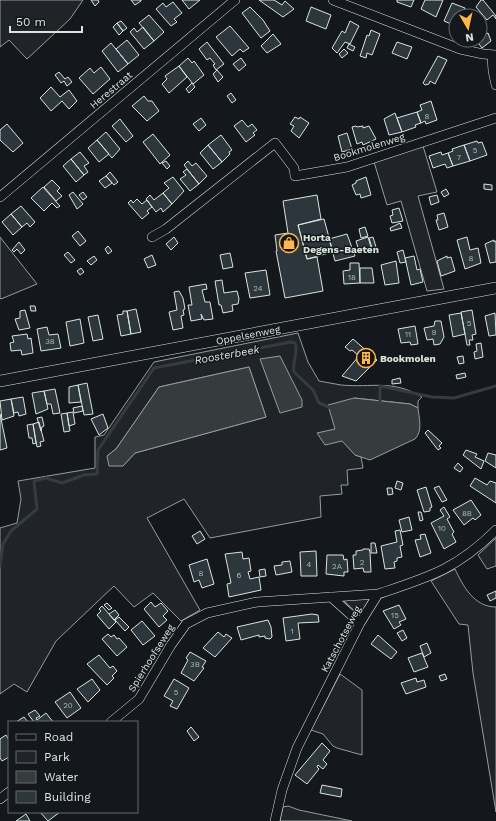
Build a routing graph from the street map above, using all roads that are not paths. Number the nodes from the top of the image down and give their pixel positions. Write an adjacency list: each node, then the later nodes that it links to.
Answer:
1 (235, 0): 6 (street, Herestraat)
2 (333, 0): 3 (street)
3 (494, 56): 4 (street)
4 (496, 85)
5 (496, 118): 7 (street, Bookmolenweg)
6 (0, 197)
7 (152, 237)
8 (496, 288): 9 (street, Oppelsenweg)
9 (0, 381)
10 (496, 530): 11 (street)
11 (378, 594): 12 (street, Spierhoofseweg); 13 (street, Katschotseweg)
12 (331, 596): 13 (street); 14 (street, Spierhoofseweg)
13 (360, 623): 15 (street, Katschotseweg)
14 (112, 721)
15 (275, 821)

